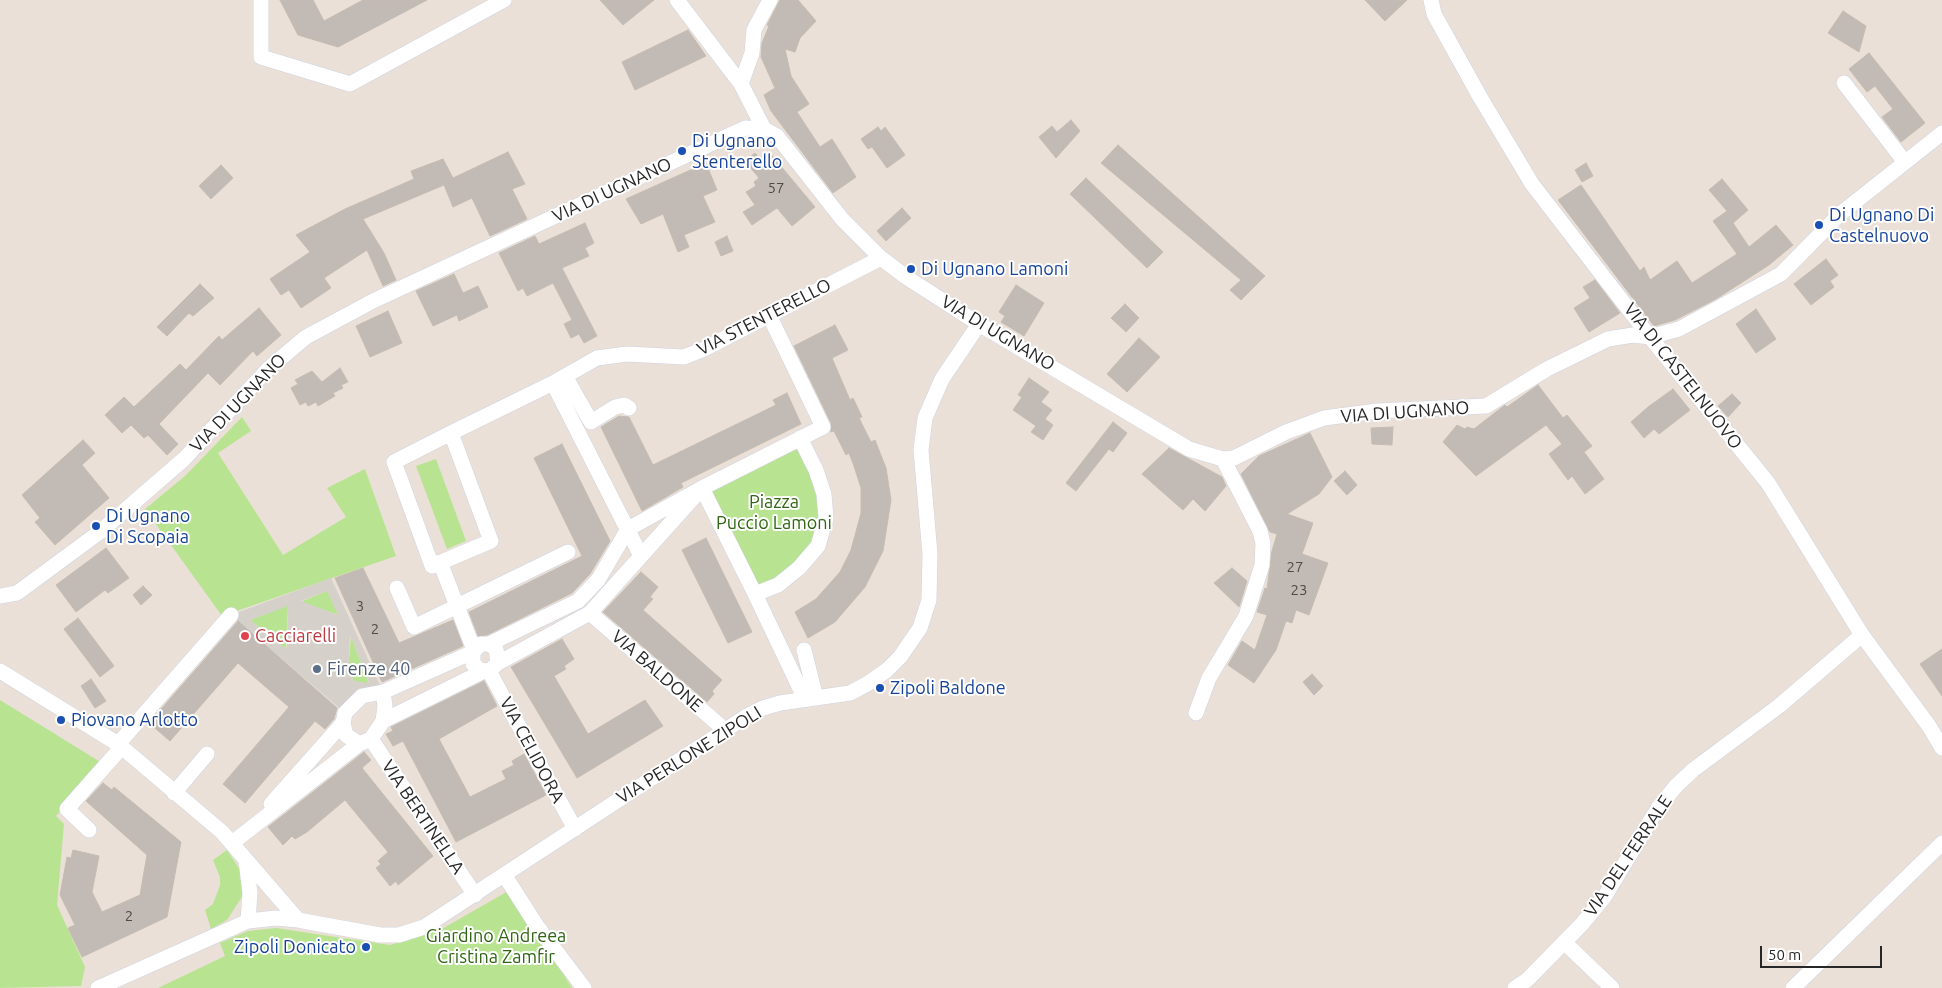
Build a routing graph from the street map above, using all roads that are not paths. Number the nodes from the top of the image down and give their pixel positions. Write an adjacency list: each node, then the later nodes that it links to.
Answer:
1 (261, 0): 2 (street)
2 (504, 0)
3 (677, 0): 7 (street)
4 (770, 0): 7 (street)
5 (1431, 0): 14 (street, VIA DI CASTELNUOVO)
6 (1844, 83): 10 (street)
7 (741, 84): 8 (street)
8 (764, 129): 11 (street, VIA DI UGNANO); 27 (street, VIA DI UGNANO)
9 (1942, 133): 10 (street, VIA DI UGNANO)
10 (1904, 161): 14 (street, VIA DI UGNANO)
11 (880, 258): 12 (street, VIA STENTERELLO); 13 (street, VIA DI UGNANO)
12 (769, 315): 15 (street, VIA STENTERELLO); 18 (street)
13 (979, 324): 19 (street, VIA DI UGNANO); 38 (street, VIA PERLONE ZIPOLI)
14 (1650, 337): 19 (street, VIA DI UGNANO); 31 (street, VIA DI CASTELNUOVO)
15 (559, 380): 16 (street); 17 (street, VIA STENTERELLO); 21 (street)
16 (629, 408)
17 (451, 433): 24 (street); 24 (street, VIA STENTERELLO)
18 (800, 438): 20 (street); 26 (street)
19 (1223, 459): 39 (street)
20 (702, 488): 21 (street); 23 (street); 26 (street)
21 (628, 529): 23 (street); 32 (street)
22 (568, 552): 28 (street)
23 (641, 556): 29 (street)
24 (440, 562): 28 (street, VIA STENTERELLO)
25 (397, 588): 28 (street)
26 (755, 594): 38 (street)
27 (0, 596)
28 (457, 607): 34 (street, VIA STENTERELLO)
29 (590, 613): 35 (street); 42 (street, VIA BALDONE)
30 (231, 614): 44 (street)
31 (1862, 635): 45 (street, VIA DI CASTELNUOVO); 58 (street, VIA DEL FERRALE)
32 (489, 644): 34 (street); 35 (street)
33 (804, 650): 38 (street)
34 (473, 651): 35 (street); 37 (street)
35 (490, 668): 40 (street); 48 (street, VIA CELIDORA)
36 (0, 671): 44 (street)
37 (383, 692): 40 (street); 41 (street)
38 (810, 698): 42 (street, VIA PERLONE ZIPOLI)
39 (1196, 713)
40 (382, 721): 43 (street)
41 (343, 723): 43 (street, VIA BERTINELLA); 50 (street)
42 (725, 730): 48 (street, VIA PERLONE ZIPOLI)
43 (365, 742): 50 (street); 55 (street, VIA BERTINELLA)
44 (119, 746): 47 (street); 49 (street)
45 (1942, 748)
46 (207, 754): 47 (street)
47 (174, 793): 51 (street)
48 (574, 828): 54 (street, VIA PERLONE ZIPOLI)
49 (90, 830)
50 (245, 833): 51 (street)
51 (232, 843): 53 (street)
52 (1942, 843): 63 (street)
53 (246, 858): 56 (street); 57 (street)
54 (505, 876): 55 (street, VIA PERLONE ZIPOLI); 61 (street)
55 (475, 896): 56 (street, VIA PERLONE ZIPOLI)
56 (298, 920): 57 (street, VIA PERLONE ZIPOLI)
57 (248, 921): 60 (street, VIA PERLONE ZIPOLI)
58 (1564, 942): 59 (street, VIA DEL FERRALE); 62 (street)
59 (1526, 985)
60 (98, 988)
61 (584, 988)
62 (1612, 988)
63 (1793, 988)

